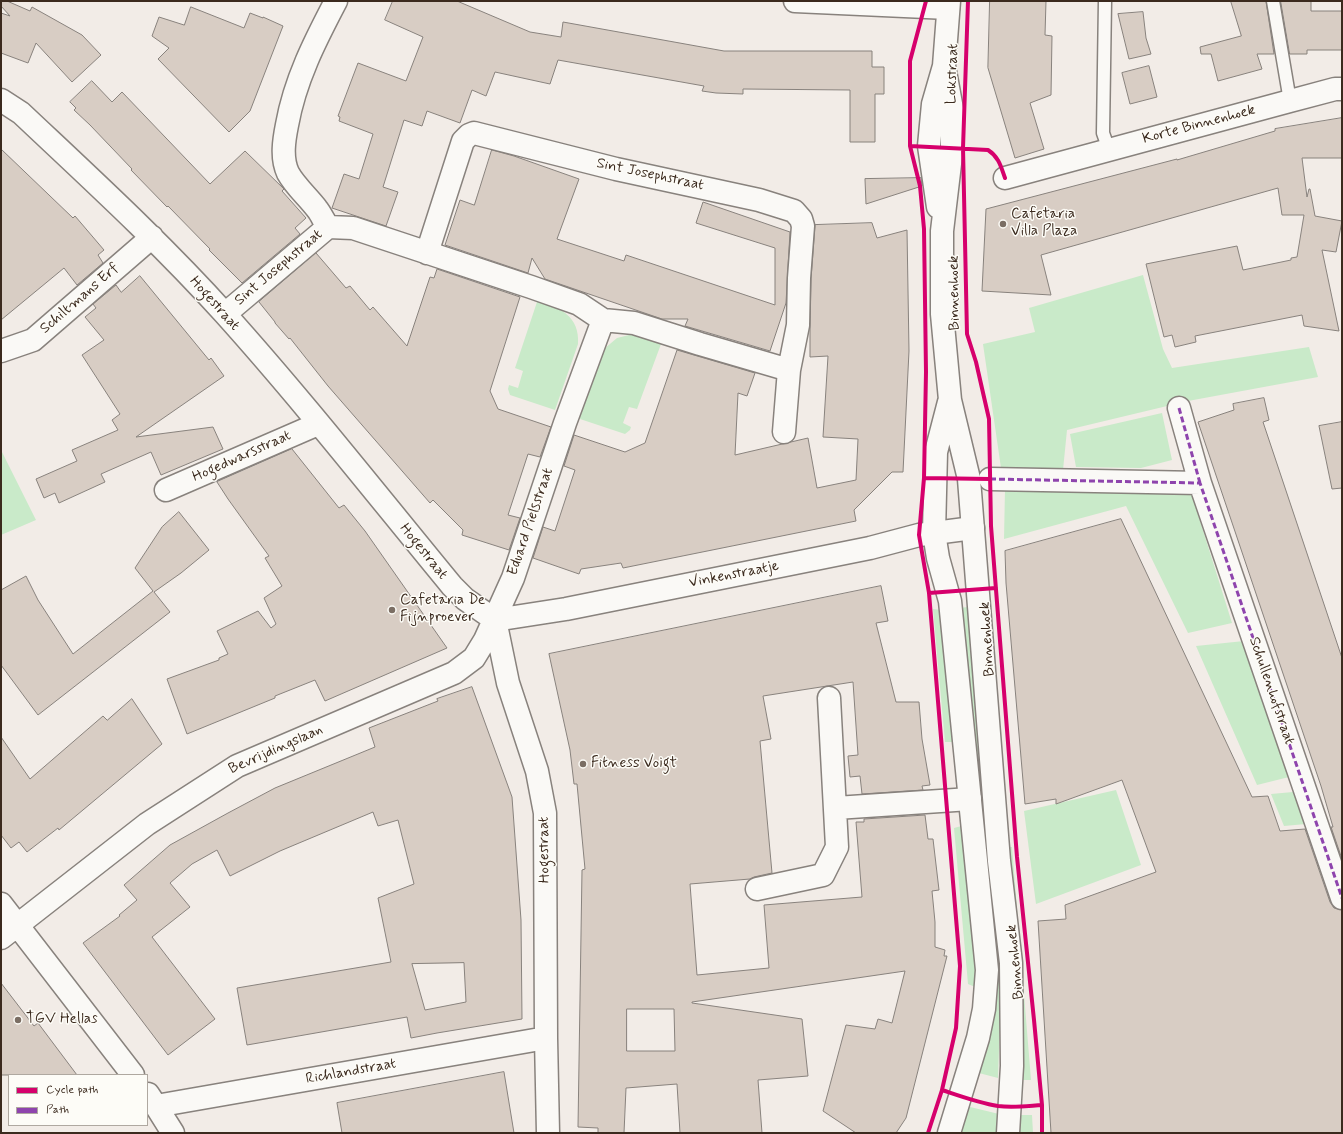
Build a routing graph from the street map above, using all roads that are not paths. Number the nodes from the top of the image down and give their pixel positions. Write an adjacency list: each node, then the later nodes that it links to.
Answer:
1 (336, 1): 12 (street)
2 (795, 1): 5 (street)
3 (1105, 1): 10 (lane)
4 (1272, 1): 9 (lane)
5 (948, 4): 6 (street, Lokstraat)
6 (944, 66): 19 (street, Binnenhoek)
7 (1342, 89): 9 (street, Korte Binnenhoek)
8 (1, 100): 13 (street, Hogestraat)
9 (1290, 101): 10 (street, Korte Binnenhoek)
10 (1109, 150): 11 (street, Korte Binnenhoek)
11 (1005, 178)
12 (328, 227): 14 (street, Sint Josephstraat); 15 (street, Sint Josephstraat)
13 (152, 237): 15 (street, Hogestraat); 17 (street, Schiltmans Erf)
14 (427, 253): 16 (street, Sint Josephstraat); 18 (street, Sint Josephstraat)
15 (225, 314): 21 (street, Hogestraat)
16 (603, 320): 18 (street, Sint Josephstraat); 28 (street, Eduard Pielsstraat)
17 (1, 351)
18 (789, 370): 22 (street, Sint Josephstraat)
19 (950, 400): 26 (street, Binnenhoek); 27 (street, Binnenhoek)
20 (1179, 408): 24 (street, Schullenhofstraat)
21 (318, 424): 25 (street, Hogedwarsstraat); 28 (street, Hogestraat)
22 (784, 432)
23 (990, 479): 24 (street)
24 (1200, 483): 33 (street, Schullenhofstraat)
25 (166, 490)
26 (973, 528): 27 (street, Vinkenstraatje); 42 (street, Binnenhoek)
27 (934, 533): 28 (street, Vinkenstraatje); 30 (street, Binnenhoek)
28 (495, 620): 35 (street, Bevrijdingslaan); 36 (street, Hogestraat)
29 (829, 698): 31 (street)
30 (970, 799): 31 (street); 41 (street, Binnenhoek)
31 (836, 808): 32 (street)
32 (757, 889)
33 (1342, 898)
34 (1, 904): 35 (street)
35 (9, 931): 37 (street)
36 (546, 1038): 38 (street, Richlandstraat); 40 (street, Hogestraat)
37 (132, 1074)
38 (152, 1100): 39 (street)
39 (173, 1133)
40 (548, 1133)
41 (949, 1133)
42 (1008, 1133)

